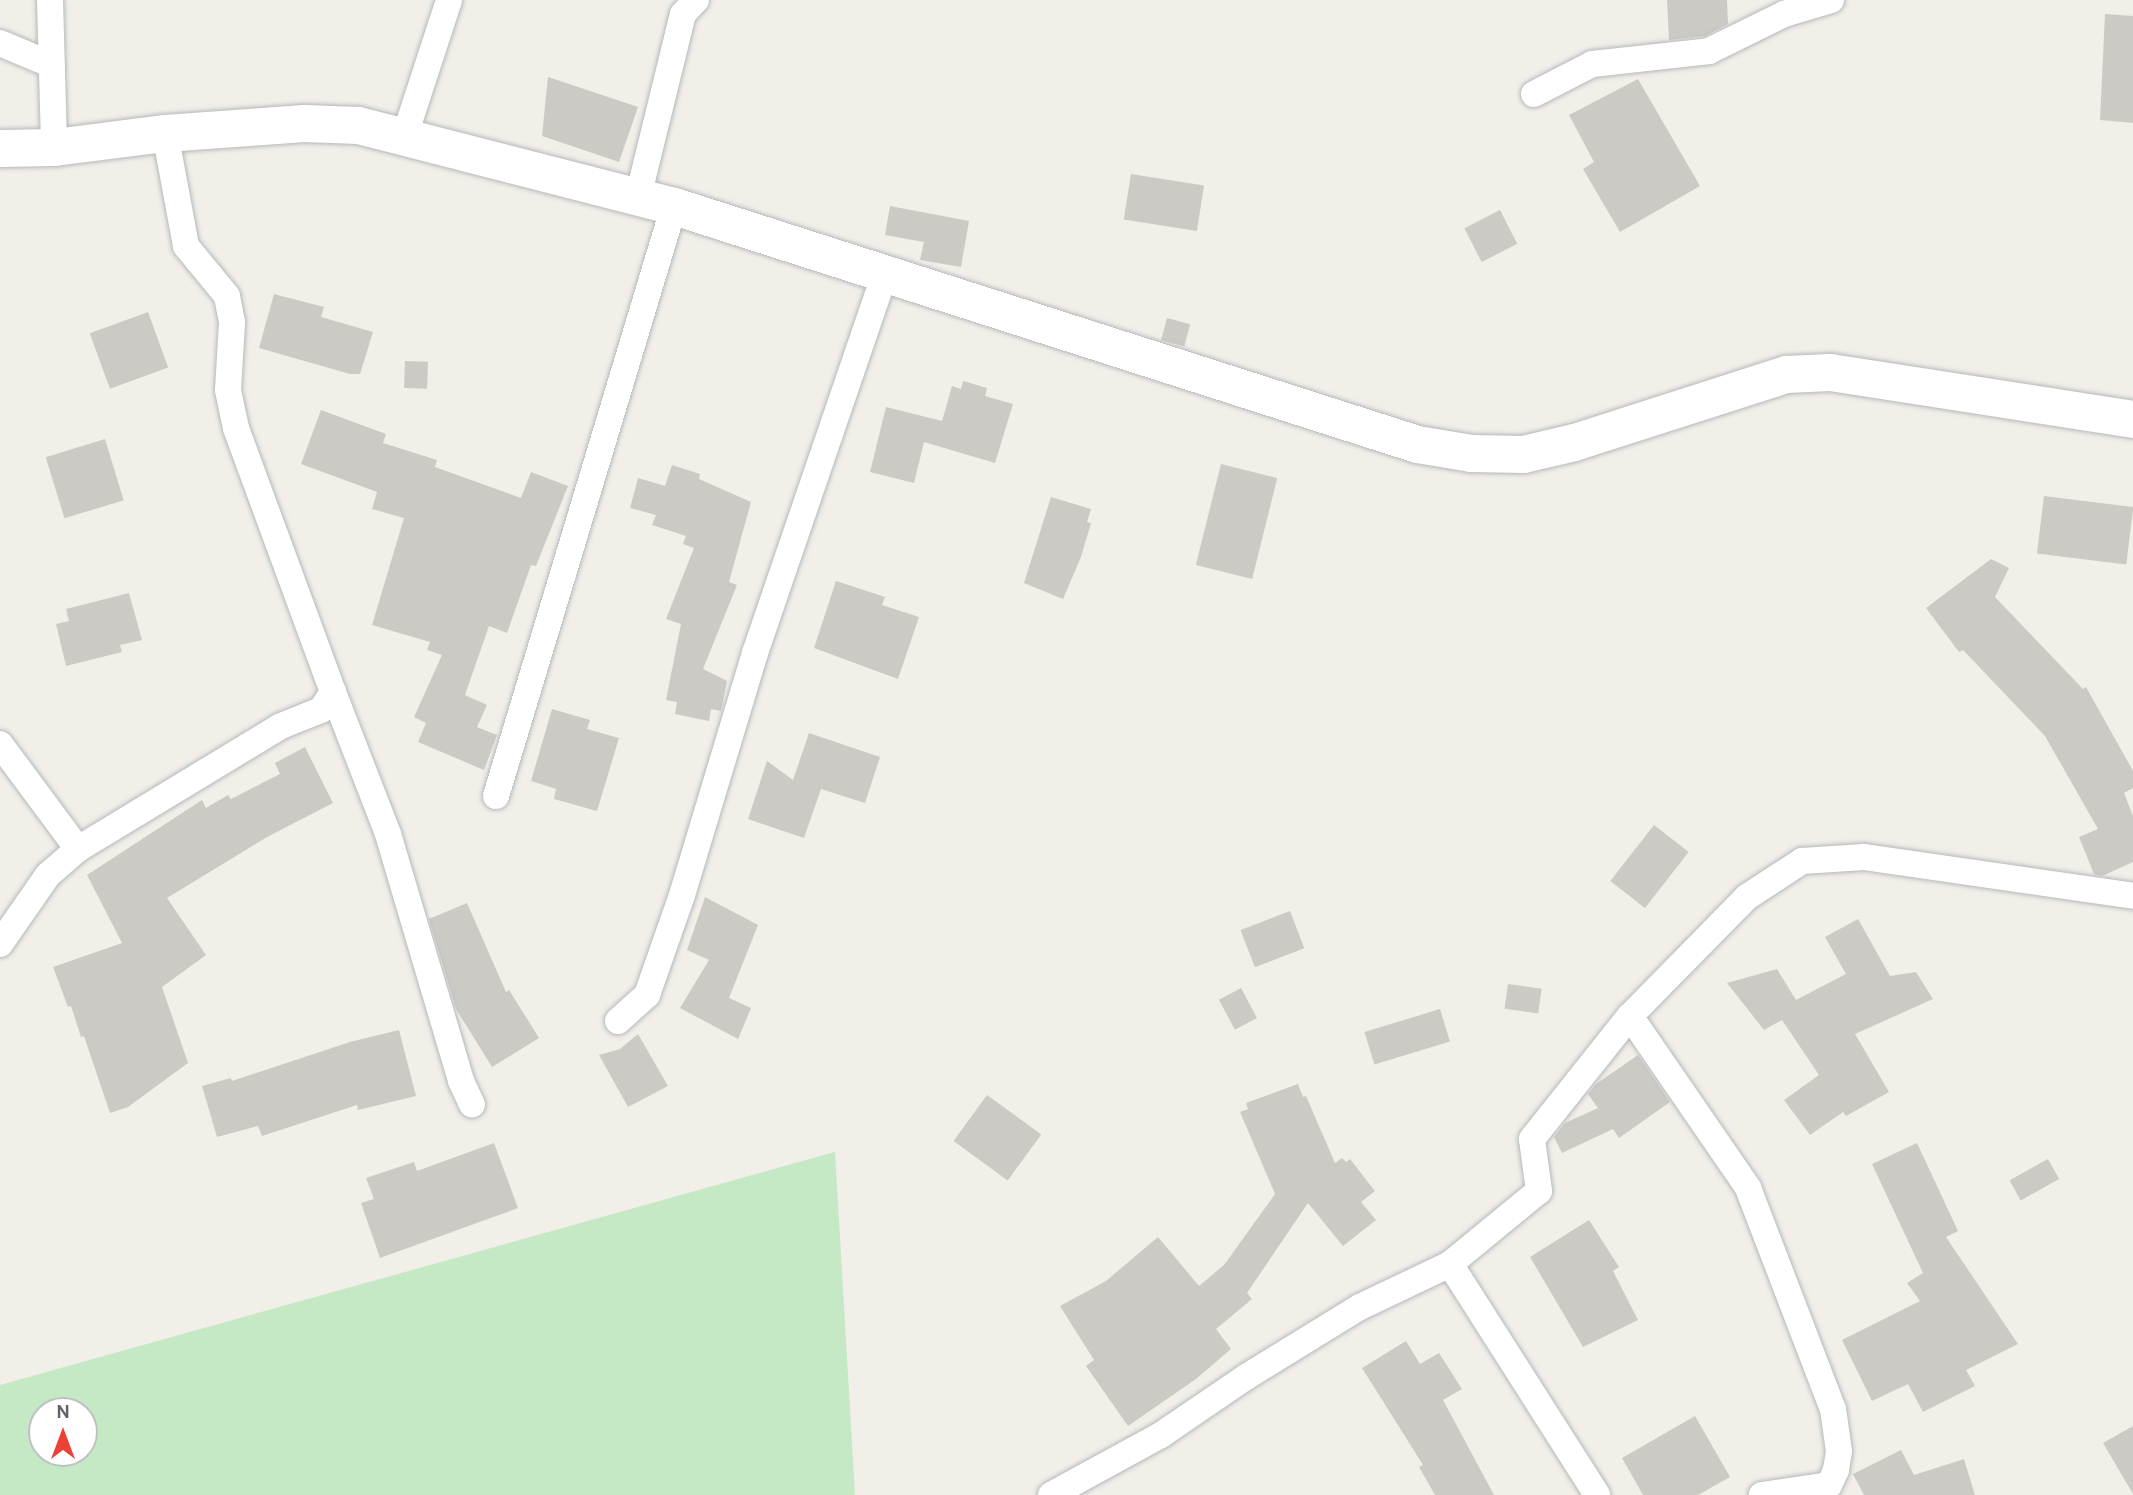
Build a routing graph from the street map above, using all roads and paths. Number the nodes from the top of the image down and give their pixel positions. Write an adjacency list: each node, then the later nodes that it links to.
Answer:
1 (50, 0): 6 (street)
2 (449, 0): 9 (street)
3 (696, 0): 12 (street)
4 (1831, 0): 7 (street)
5 (0, 43): 6 (street)
6 (52, 65): 10 (street)
7 (1534, 94)
8 (165, 132): 9 (street); 10 (street); 16 (street)
9 (404, 138): 12 (street)
10 (54, 147): 11 (street)
11 (0, 148)
12 (638, 197): 13 (street)
13 (674, 206): 14 (street); 18 (street)
14 (885, 274): 15 (street); 23 (street)
15 (2133, 419)
16 (333, 692): 19 (street); 24 (street)
17 (0, 744): 19 (street)
18 (496, 796)
19 (78, 849): 21 (street)
20 (2133, 896): 22 (street)
21 (0, 944)
22 (1630, 1016): 25 (street); 28 (street)
23 (618, 1021)
24 (472, 1105)
25 (1450, 1264): 26 (street); 27 (street)
26 (1051, 1495)
27 (1597, 1495)
28 (1762, 1495)

